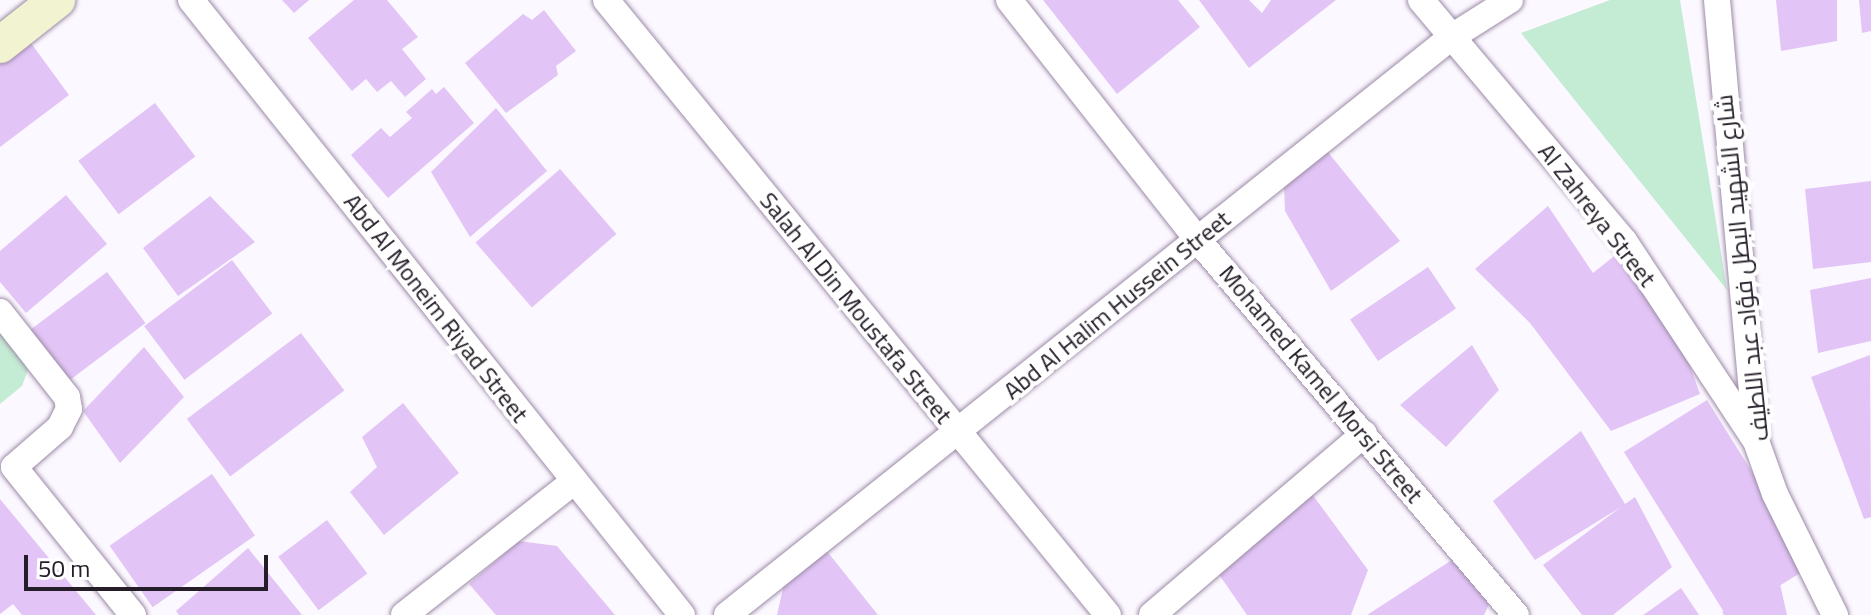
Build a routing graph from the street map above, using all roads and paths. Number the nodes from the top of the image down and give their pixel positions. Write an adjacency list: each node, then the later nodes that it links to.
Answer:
1 (57, 0): 9 (main road)
2 (191, 0): 16 (street, Abd Al Moneim Riyad Street)
3 (606, 0): 12 (street, Salah Al Din Moustafa Street)
4 (1009, 0): 10 (street, Mohamed Kamel Morsi Street)
5 (1421, 0): 8 (street, Al Zahreya Street)
6 (1510, 0): 8 (street, Abd Al Halim Hussein Street)
7 (1717, 0): 14 (street, شارع الشهيد البطل فؤاد عبد اللطيف)
8 (1450, 38): 10 (street, Abd Al Halim Hussein Street); 14 (street, Al Zahreya Street)
9 (0, 45)
10 (1197, 239): 12 (street, Abd Al Halim Hussein Street); 13 (street, Mohamed Kamel Morsi Street)
11 (0, 312): 15 (street)
12 (958, 433): 20 (street, Abd Al Halim Hussein Street); 21 (street, Salah Al Din Moustafa Street)
13 (1364, 434): 22 (street); 23 (street, Mohamed Kamel Morsi Street)
14 (1756, 441): 24 (street, شارع الشهيد البطل فؤاد عبد اللطيف)
15 (7, 472): 17 (street)
16 (574, 481): 18 (street); 19 (street, Abd Al Moneim Riyad Street)
17 (133, 615)
18 (404, 615)
19 (682, 615)
20 (727, 615)
21 (1108, 615)
22 (1152, 615)
23 (1516, 615)
24 (1835, 615)

